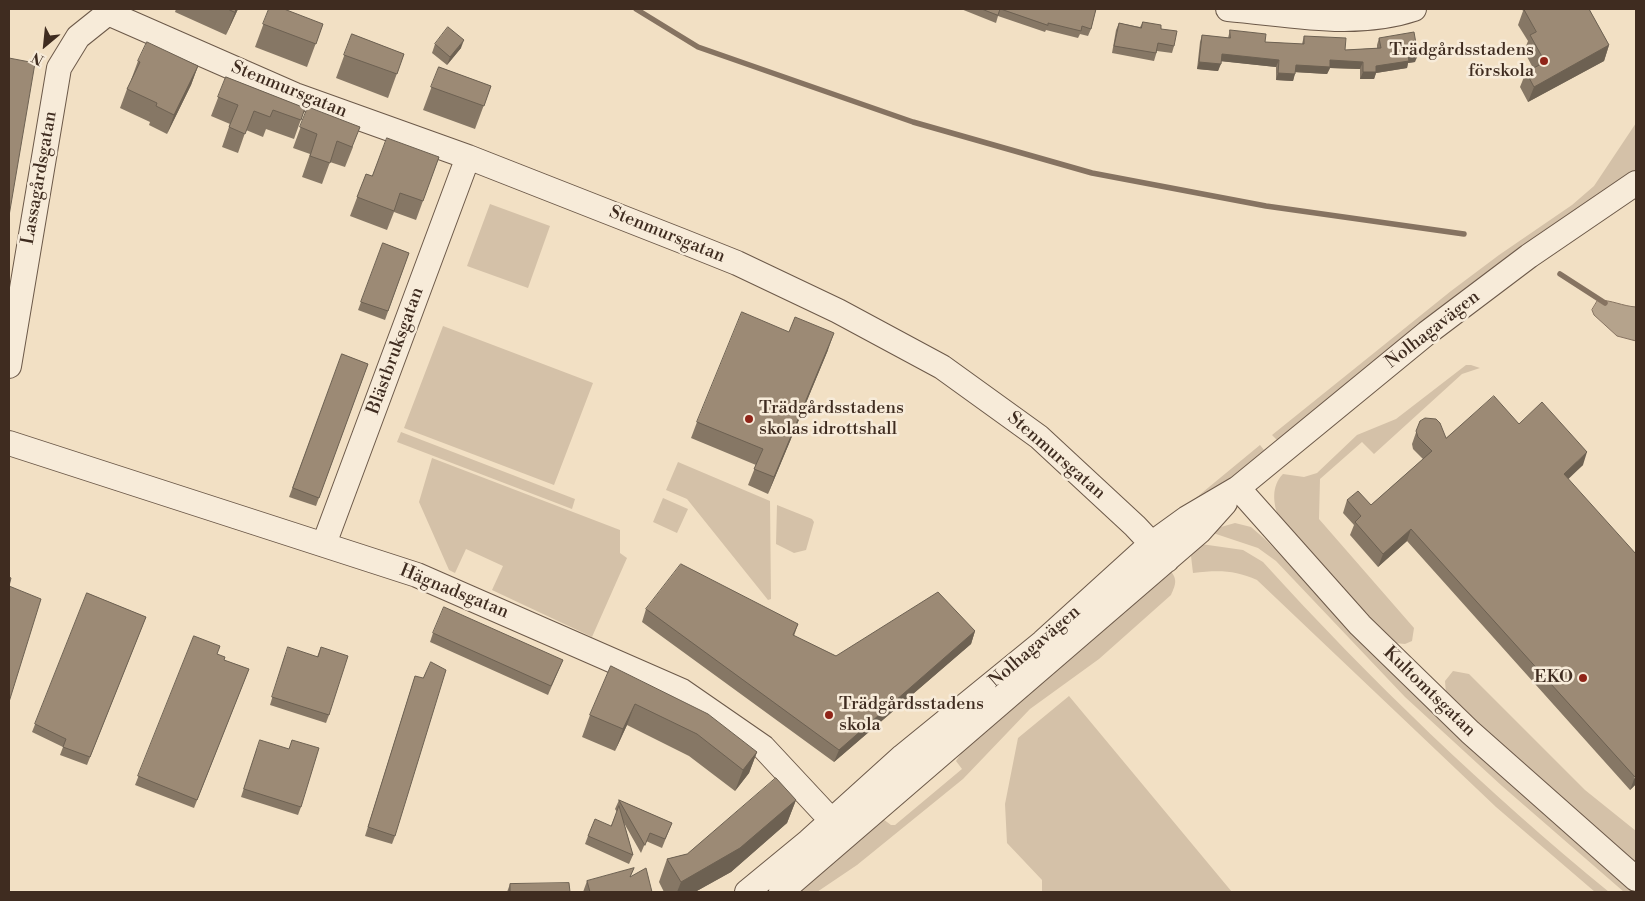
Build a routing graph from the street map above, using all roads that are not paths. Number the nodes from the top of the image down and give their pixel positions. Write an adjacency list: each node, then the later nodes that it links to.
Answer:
1 (1228, 9): 2 (street)
2 (1414, 9)
3 (108, 11): 4 (street, Stenmursgatan); 6 (street, Lassagårdsgatan)
4 (468, 158): 9 (street, Blästbruksgatan); 10 (street, Stenmursgatan)
5 (1636, 183): 8 (street, Nolhagavägen)
6 (9, 366)
7 (9, 443): 9 (street, Hägnadsgatan)
8 (1238, 488): 10 (street, Nolhagavägen); 12 (street, Kultomtsgatan)
9 (324, 544): 11 (street, Hägnadsgatan)
10 (1159, 552): 11 (street, Nolhagavägen)
11 (838, 828): 13 (street, Nolhagavägen); 14 (street, Nolhagavägen)
12 (1636, 879)
13 (747, 892)
14 (781, 892)

